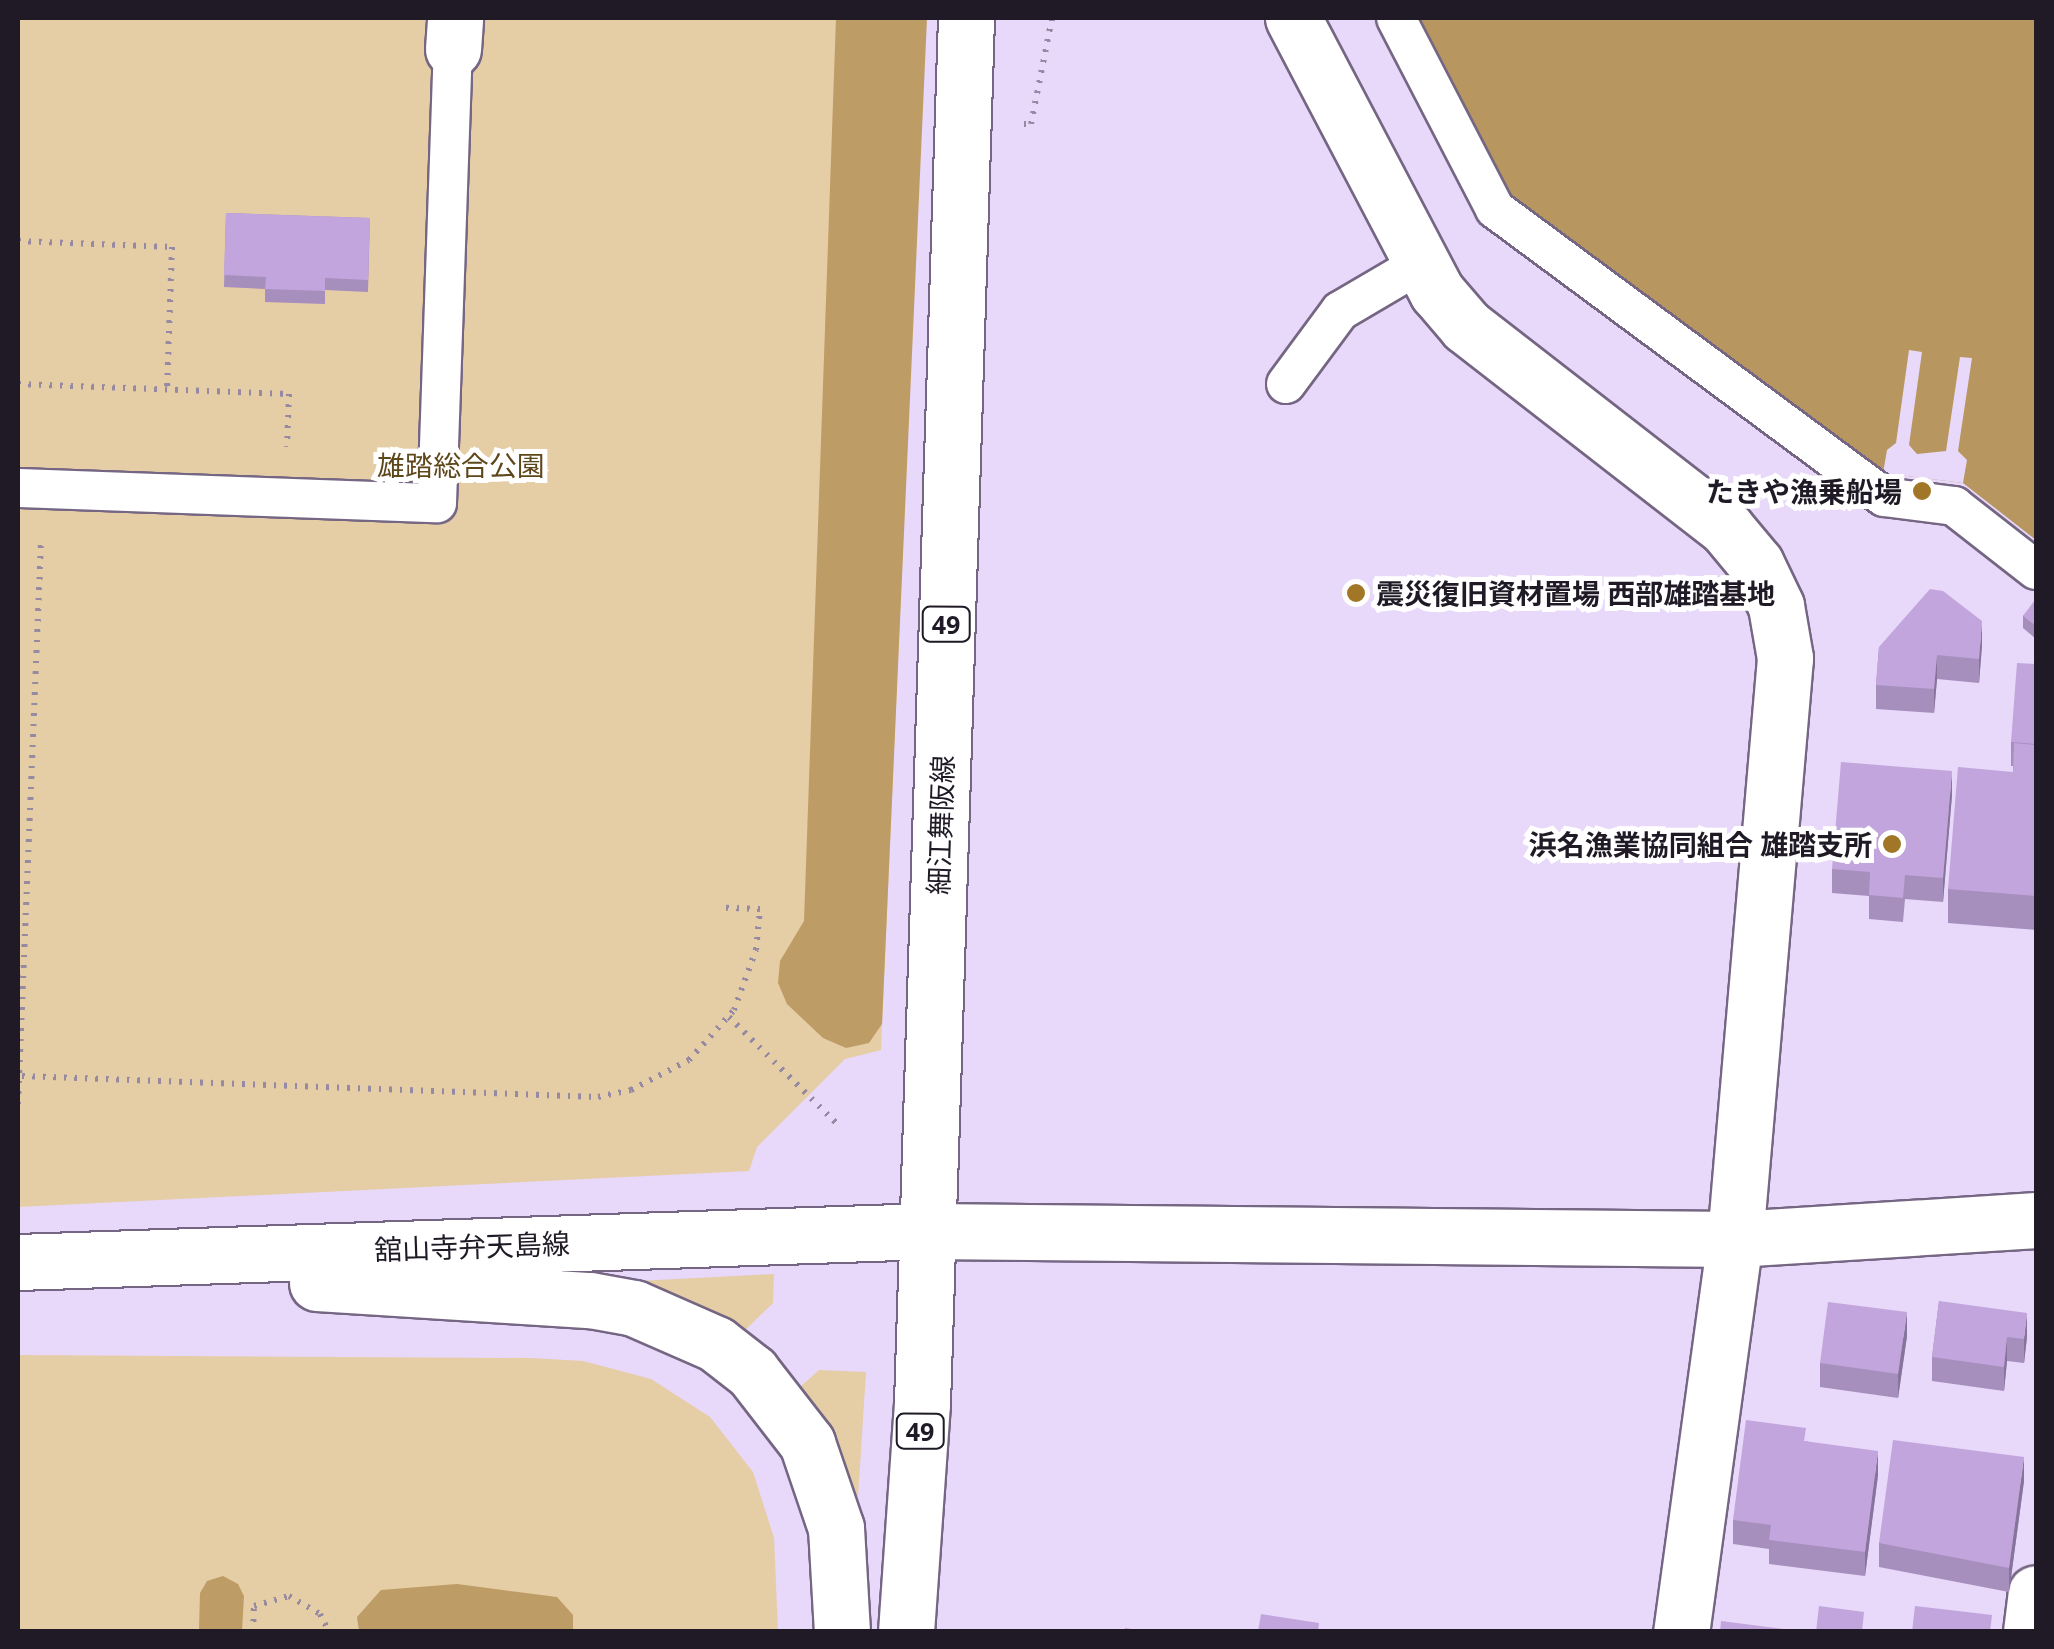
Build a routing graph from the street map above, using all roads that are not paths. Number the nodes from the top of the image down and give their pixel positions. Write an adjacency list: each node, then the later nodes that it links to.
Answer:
1 (966, 18): 10 (main road, 細江舞阪線 / 49)
2 (1293, 18): 5 (main road)
3 (1396, 18): 8 (lane)
4 (454, 33): 7 (lane)
5 (1420, 264): 6 (lane); 11 (main road)
6 (1286, 384)
7 (30, 489)
8 (2036, 570)
9 (2036, 1220): 11 (main road, 舘山寺弁天島線)
10 (927, 1231): 11 (main road, 舘山寺弁天島線); 12 (main road, 舘山寺弁天島線); 15 (main road, 細江舞阪線 / 49)
11 (1735, 1239): 16 (main road)
12 (18, 1263): 14 (main road)
13 (2036, 1593): 17 (main road)
14 (842, 1632)
15 (906, 1632)
16 (1681, 1632)
17 (2031, 1632)

